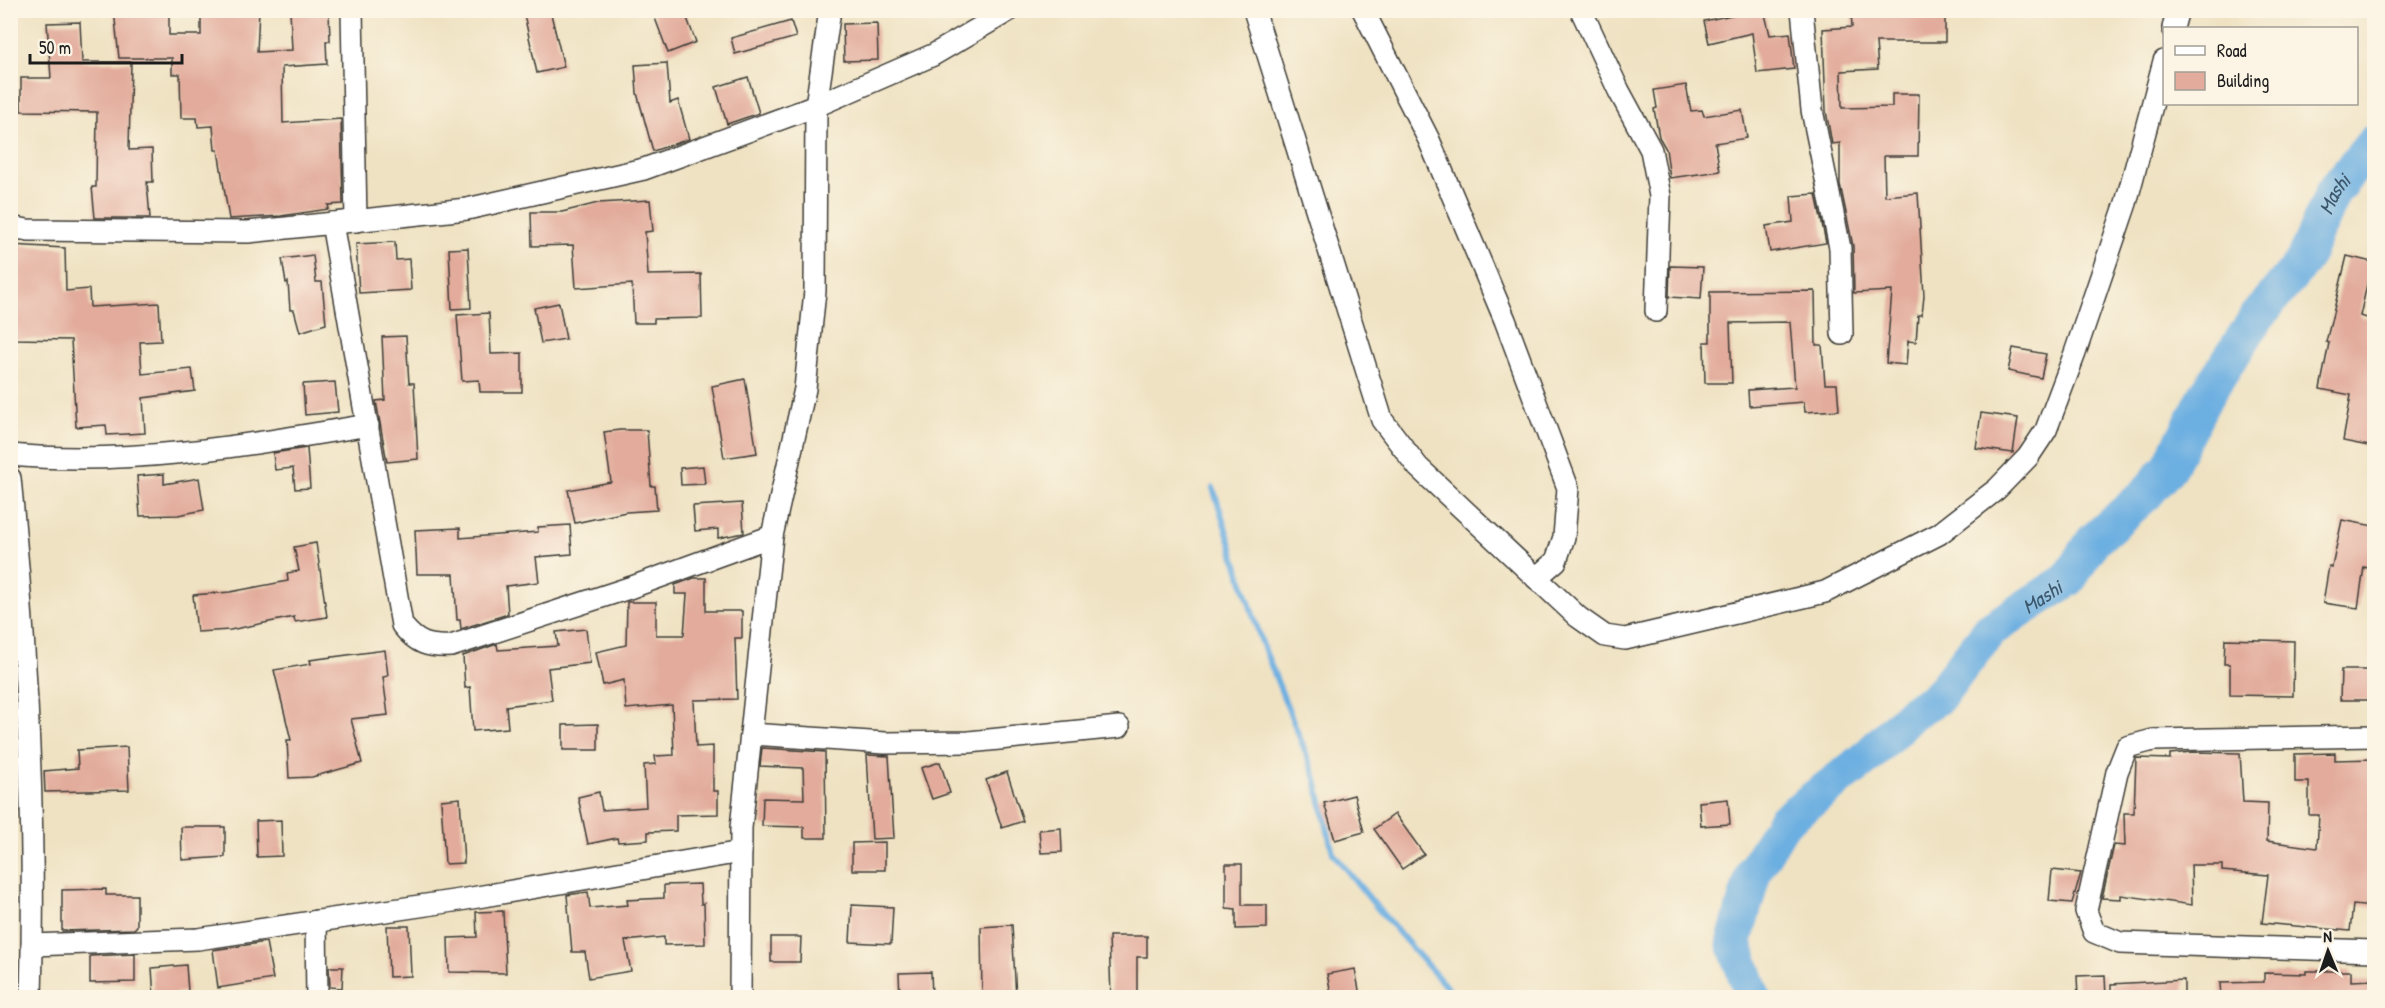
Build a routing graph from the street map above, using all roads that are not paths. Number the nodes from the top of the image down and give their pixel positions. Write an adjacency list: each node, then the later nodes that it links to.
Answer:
1 (351, 10): 12 (street)
2 (830, 10): 11 (street)
3 (1010, 10): 11 (street)
4 (1254, 10): 21 (street)
5 (1363, 10): 21 (street)
6 (1581, 10): 15 (street)
7 (1802, 10): 16 (street)
8 (2178, 10): 9 (street)
9 (2173, 27)
10 (2163, 65): 21 (street)
11 (816, 106): 12 (street); 20 (street)
12 (356, 221): 13 (street)
13 (332, 223): 14 (street); 17 (street)
14 (10, 227)
15 (1656, 311)
16 (1842, 334)
17 (368, 424): 18 (street); 20 (street)
18 (10, 455)
19 (10, 478): 27 (street)
20 (772, 536): 23 (street)
21 (1536, 578)
22 (1119, 727): 23 (street)
23 (751, 734): 25 (street)
24 (2374, 736): 28 (street)
25 (741, 852): 26 (street); 31 (street)
26 (316, 921): 27 (street); 30 (street)
27 (32, 945): 29 (street)
28 (2374, 951)
29 (31, 998)
30 (317, 998)
31 (740, 998)

